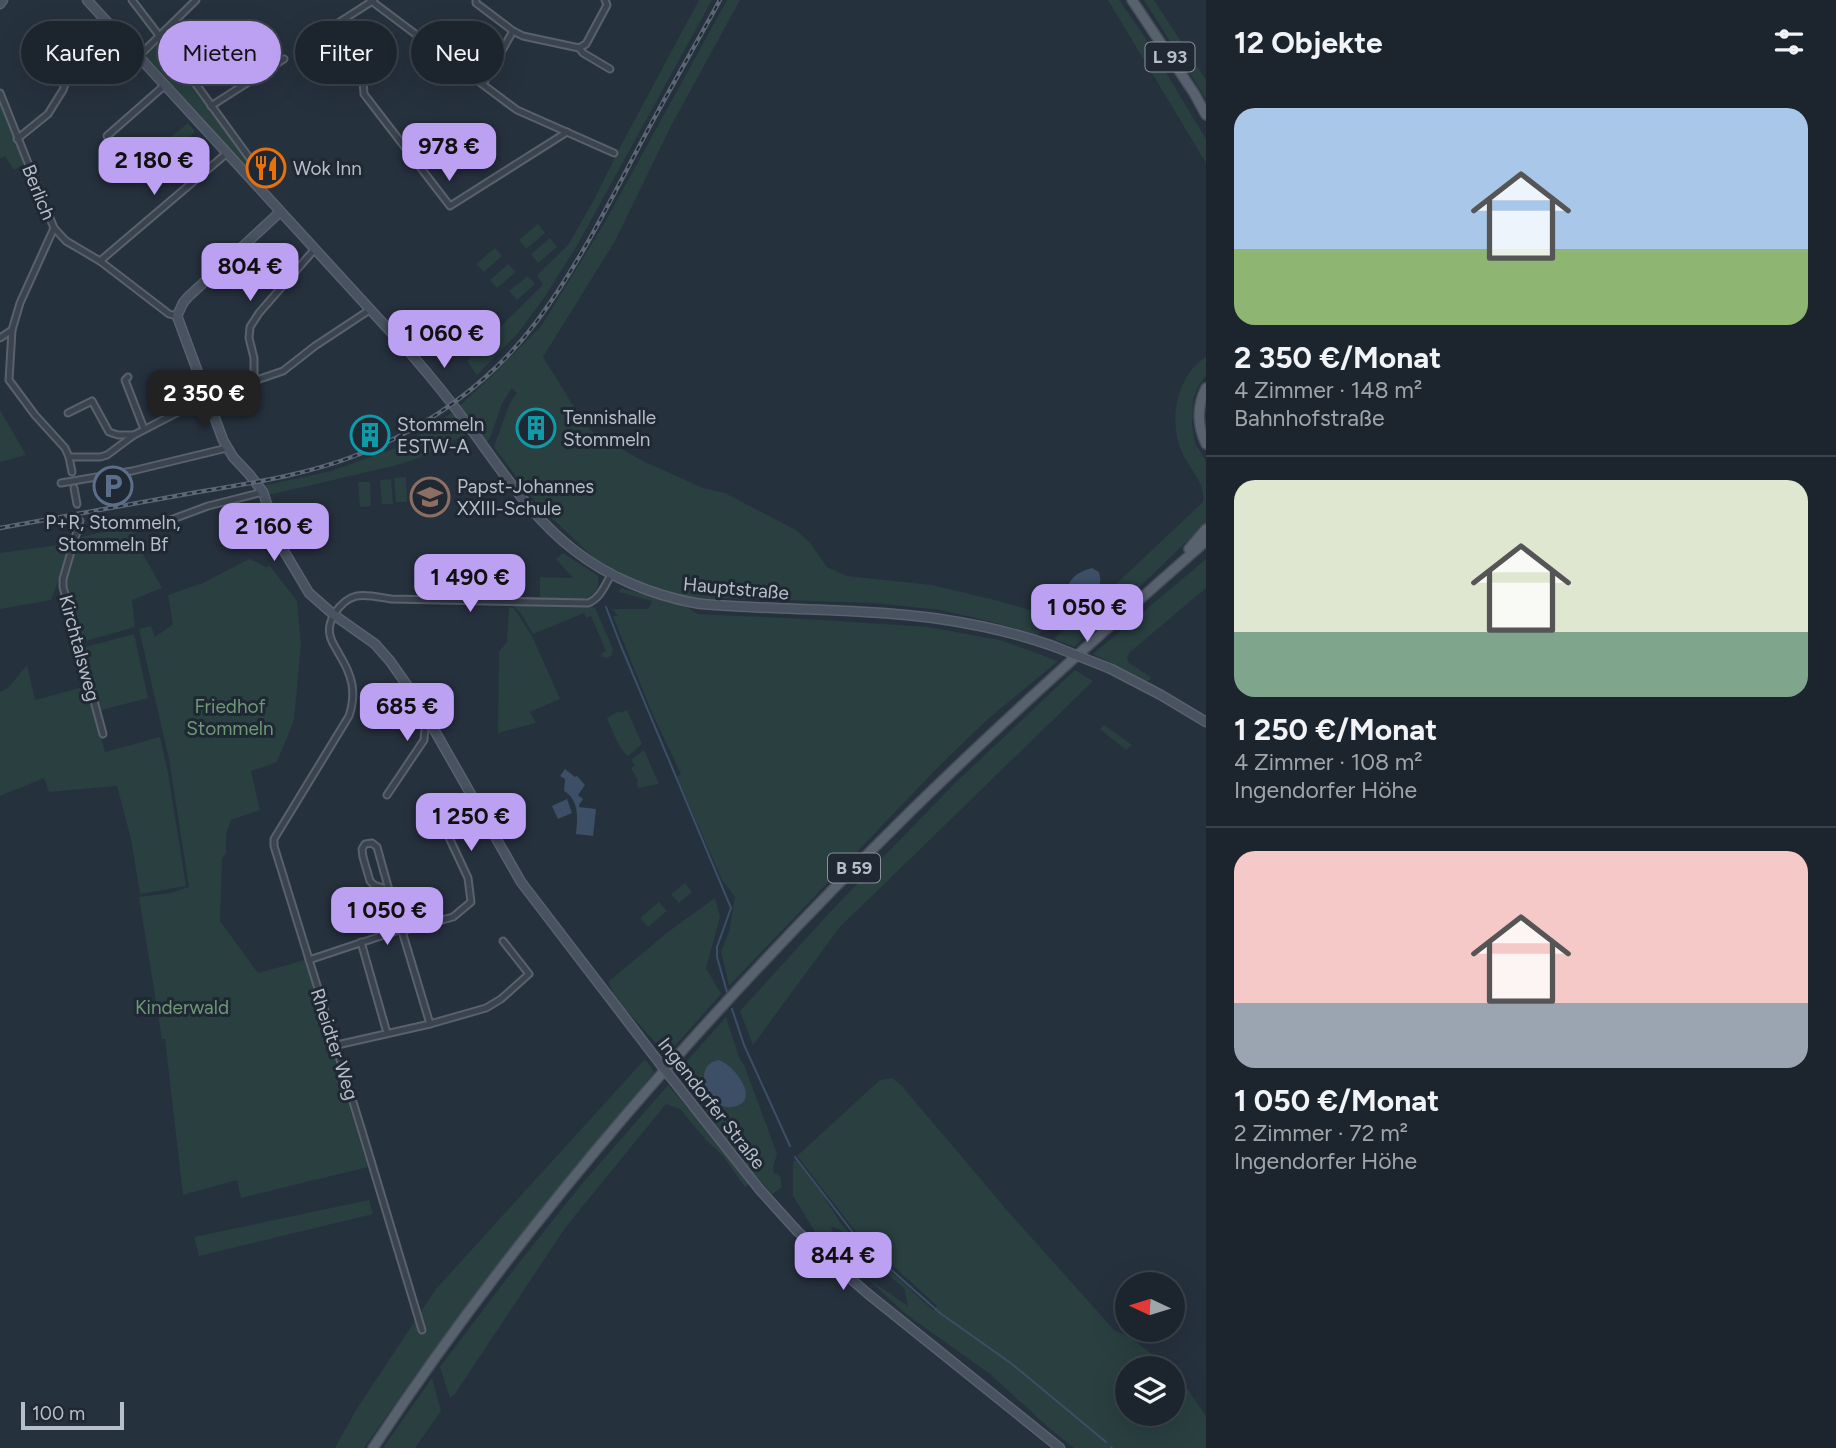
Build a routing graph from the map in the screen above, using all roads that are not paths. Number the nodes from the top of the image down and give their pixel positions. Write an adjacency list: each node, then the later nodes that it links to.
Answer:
1 (4, 0): 9 (street)
2 (87, 0): 10 (street, Hauptstraße)
3 (132, 0): 14 (street, Hauptstraße)
4 (197, 0): 11 (street)
5 (475, 0): 13 (street)
6 (605, 0): 16 (street)
7 (1132, 0): 28 (main road, L 93)
8 (373, 1): 12 (street); 25 (street)
9 (0, 4)
10 (106, 21)
11 (175, 21)
12 (341, 21)
13 (513, 31): 16 (street); 25 (street)
14 (158, 33)
15 (158, 38): 17 (street)
16 (579, 48): 20 (street)
17 (144, 51)
18 (284, 59): 27 (street)
19 (144, 62): 24 (street, Hauptstraße)
20 (610, 69)
21 (65, 84): 31 (street)
22 (195, 84): 27 (street, Hauptstraße)
23 (363, 84): 29 (street)
24 (165, 85): 30 (street); 32 (street, Hauptstraße)
25 (483, 85): 29 (street)
26 (0, 93): 31 (street, Berlich)
27 (211, 106): 34 (street, Hauptstraße)
28 (1206, 115)
29 (567, 132): 33 (street)
30 (107, 136)
31 (17, 139): 36 (street, Berlich)
32 (227, 153): 34 (street, Hauptstraße); 38 (street)
33 (614, 153)
34 (254, 182): 35 (street, Hauptstraße)
35 (280, 212): 37 (street, Hauptstraße); 40 (street)
36 (54, 228): 38 (street, Berlich); 41 (street)
37 (314, 250): 39 (street, Hauptstraße); 44 (street)
38 (100, 261): 40 (street, Berlich)
39 (371, 309): 44 (street); 63 (street, Hauptstraße)
40 (177, 316): 46 (street, Ingendorfer Straße)
41 (12, 330): 42 (street); 52 (street)
42 (0, 338)
43 (128, 377): 48 (street)
44 (254, 381): 46 (street)
45 (1206, 388): 50 (main road)
46 (208, 401): 48 (street); 51 (street, Ingendorfer Straße)
47 (68, 413): 49 (street)
48 (144, 429): 49 (street)
49 (134, 435): 52 (street)
50 (1206, 444)
51 (227, 448): 54 (street); 56 (street, Ingendorfer Straße)
52 (69, 457): 53 (street)
53 (72, 472)
54 (61, 483)
55 (74, 488): 57 (street)
56 (263, 492): 59 (street); 64 (street, Ingendorfer Straße)
57 (77, 504)
58 (80, 521): 67 (street, Kirchtalsweg)
59 (165, 522)
60 (1206, 529): 62 (main road)
61 (1206, 541): 62 (main road, B 59)
62 (1170, 572): 79 (main road, B 59)
63 (611, 575): 64 (street); 66 (street, Hauptstraße, bridge)
64 (334, 615): 65 (street, Ingendorfer Straße); 74 (street, Rheidter Weg)
65 (421, 706): 68 (street, Ingendorfer Straße); 80 (street, Ingendorfer Straße, bridge)
66 (1206, 722)
67 (103, 734)
68 (387, 795)
69 (438, 814): 71 (street)
70 (389, 890): 70 (street); 71 (street)
71 (401, 929): 73 (street); 75 (street)
72 (503, 941): 75 (street)
73 (361, 942): 74 (street); 76 (street)
74 (309, 960): 77 (street, Rheidter Weg)
75 (430, 1024): 76 (street)
76 (387, 1032): 77 (street)
77 (337, 1045): 78 (street, Rheidter Weg)
78 (422, 1330)
79 (373, 1448)
80 (1060, 1448)

